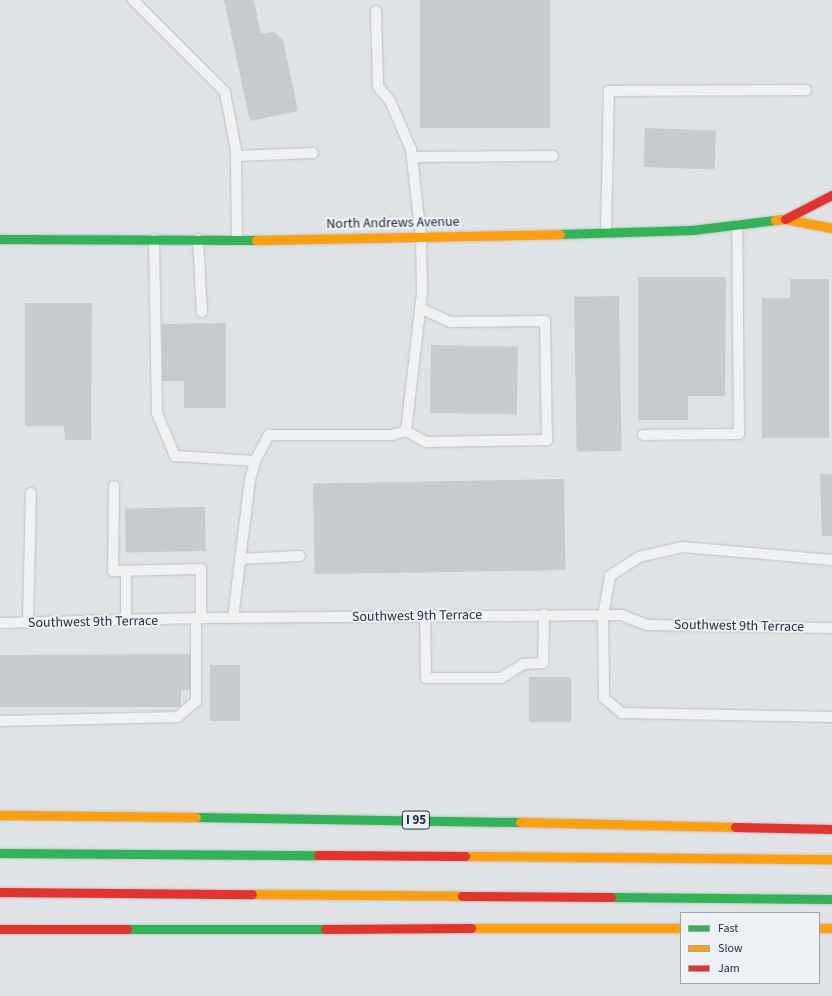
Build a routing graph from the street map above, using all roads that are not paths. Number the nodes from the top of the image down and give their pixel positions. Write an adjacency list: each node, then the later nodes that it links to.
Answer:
1 (133, 0): 5 (lane)
2 (376, 11): 6 (lane)
3 (806, 90): 12 (lane)
4 (313, 153): 5 (lane)
5 (236, 156): 17 (lane)
6 (412, 156): 7 (lane); 13 (lane)
7 (553, 156)
8 (832, 195): 9 (main road, North Andrews Avenue)
9 (785, 219): 10 (main road, North Andrews Avenue); 11 (main road, North Andrews Avenue)
10 (737, 225): 12 (main road, North Andrews Avenue); 21 (lane)
11 (832, 228)
12 (606, 233): 13 (main road, North Andrews Avenue)
13 (421, 237): 17 (main road, North Andrews Avenue); 18 (lane)
14 (0, 239): 15 (main road, North Andrews Avenue)
15 (154, 239): 16 (main road, North Andrews Avenue); 22 (lane)
16 (198, 239): 17 (main road, North Andrews Avenue); 19 (lane)
17 (237, 239)
18 (420, 308): 20 (lane); 20 (lane)
19 (202, 312)
20 (406, 431): 22 (lane)
21 (643, 435)
22 (255, 461): 26 (lane)
23 (114, 486): 28 (lane)
24 (31, 493): 35 (lane)
25 (300, 556): 26 (lane)
26 (240, 558): 33 (lane)
27 (832, 560): 30 (lane)
28 (126, 570): 32 (lane); 34 (lane)
29 (544, 614): 30 (lane, Southwest 9th Terrace); 31 (lane, Southwest 9th Terrace); 31 (lane)
30 (603, 615): 37 (lane, Southwest 9th Terrace); 38 (lane)
31 (425, 616): 33 (lane, Southwest 9th Terrace)
32 (199, 618): 33 (lane, Southwest 9th Terrace); 34 (lane, Southwest 9th Terrace); 39 (lane)
33 (233, 618)
34 (126, 621): 35 (lane, Southwest 9th Terrace)
35 (28, 623): 36 (lane, Southwest 9th Terrace)
36 (0, 624)
37 (832, 628)
38 (832, 716)
39 (0, 721)
40 (0, 815): 41 (main road, I 95)
41 (832, 829)
42 (0, 853): 43 (main road)
43 (832, 859)
44 (0, 892): 45 (main road)
45 (832, 899)
46 (680, 928): 49 (main road)
47 (820, 928): 48 (main road)
48 (832, 928)
49 (0, 929)

